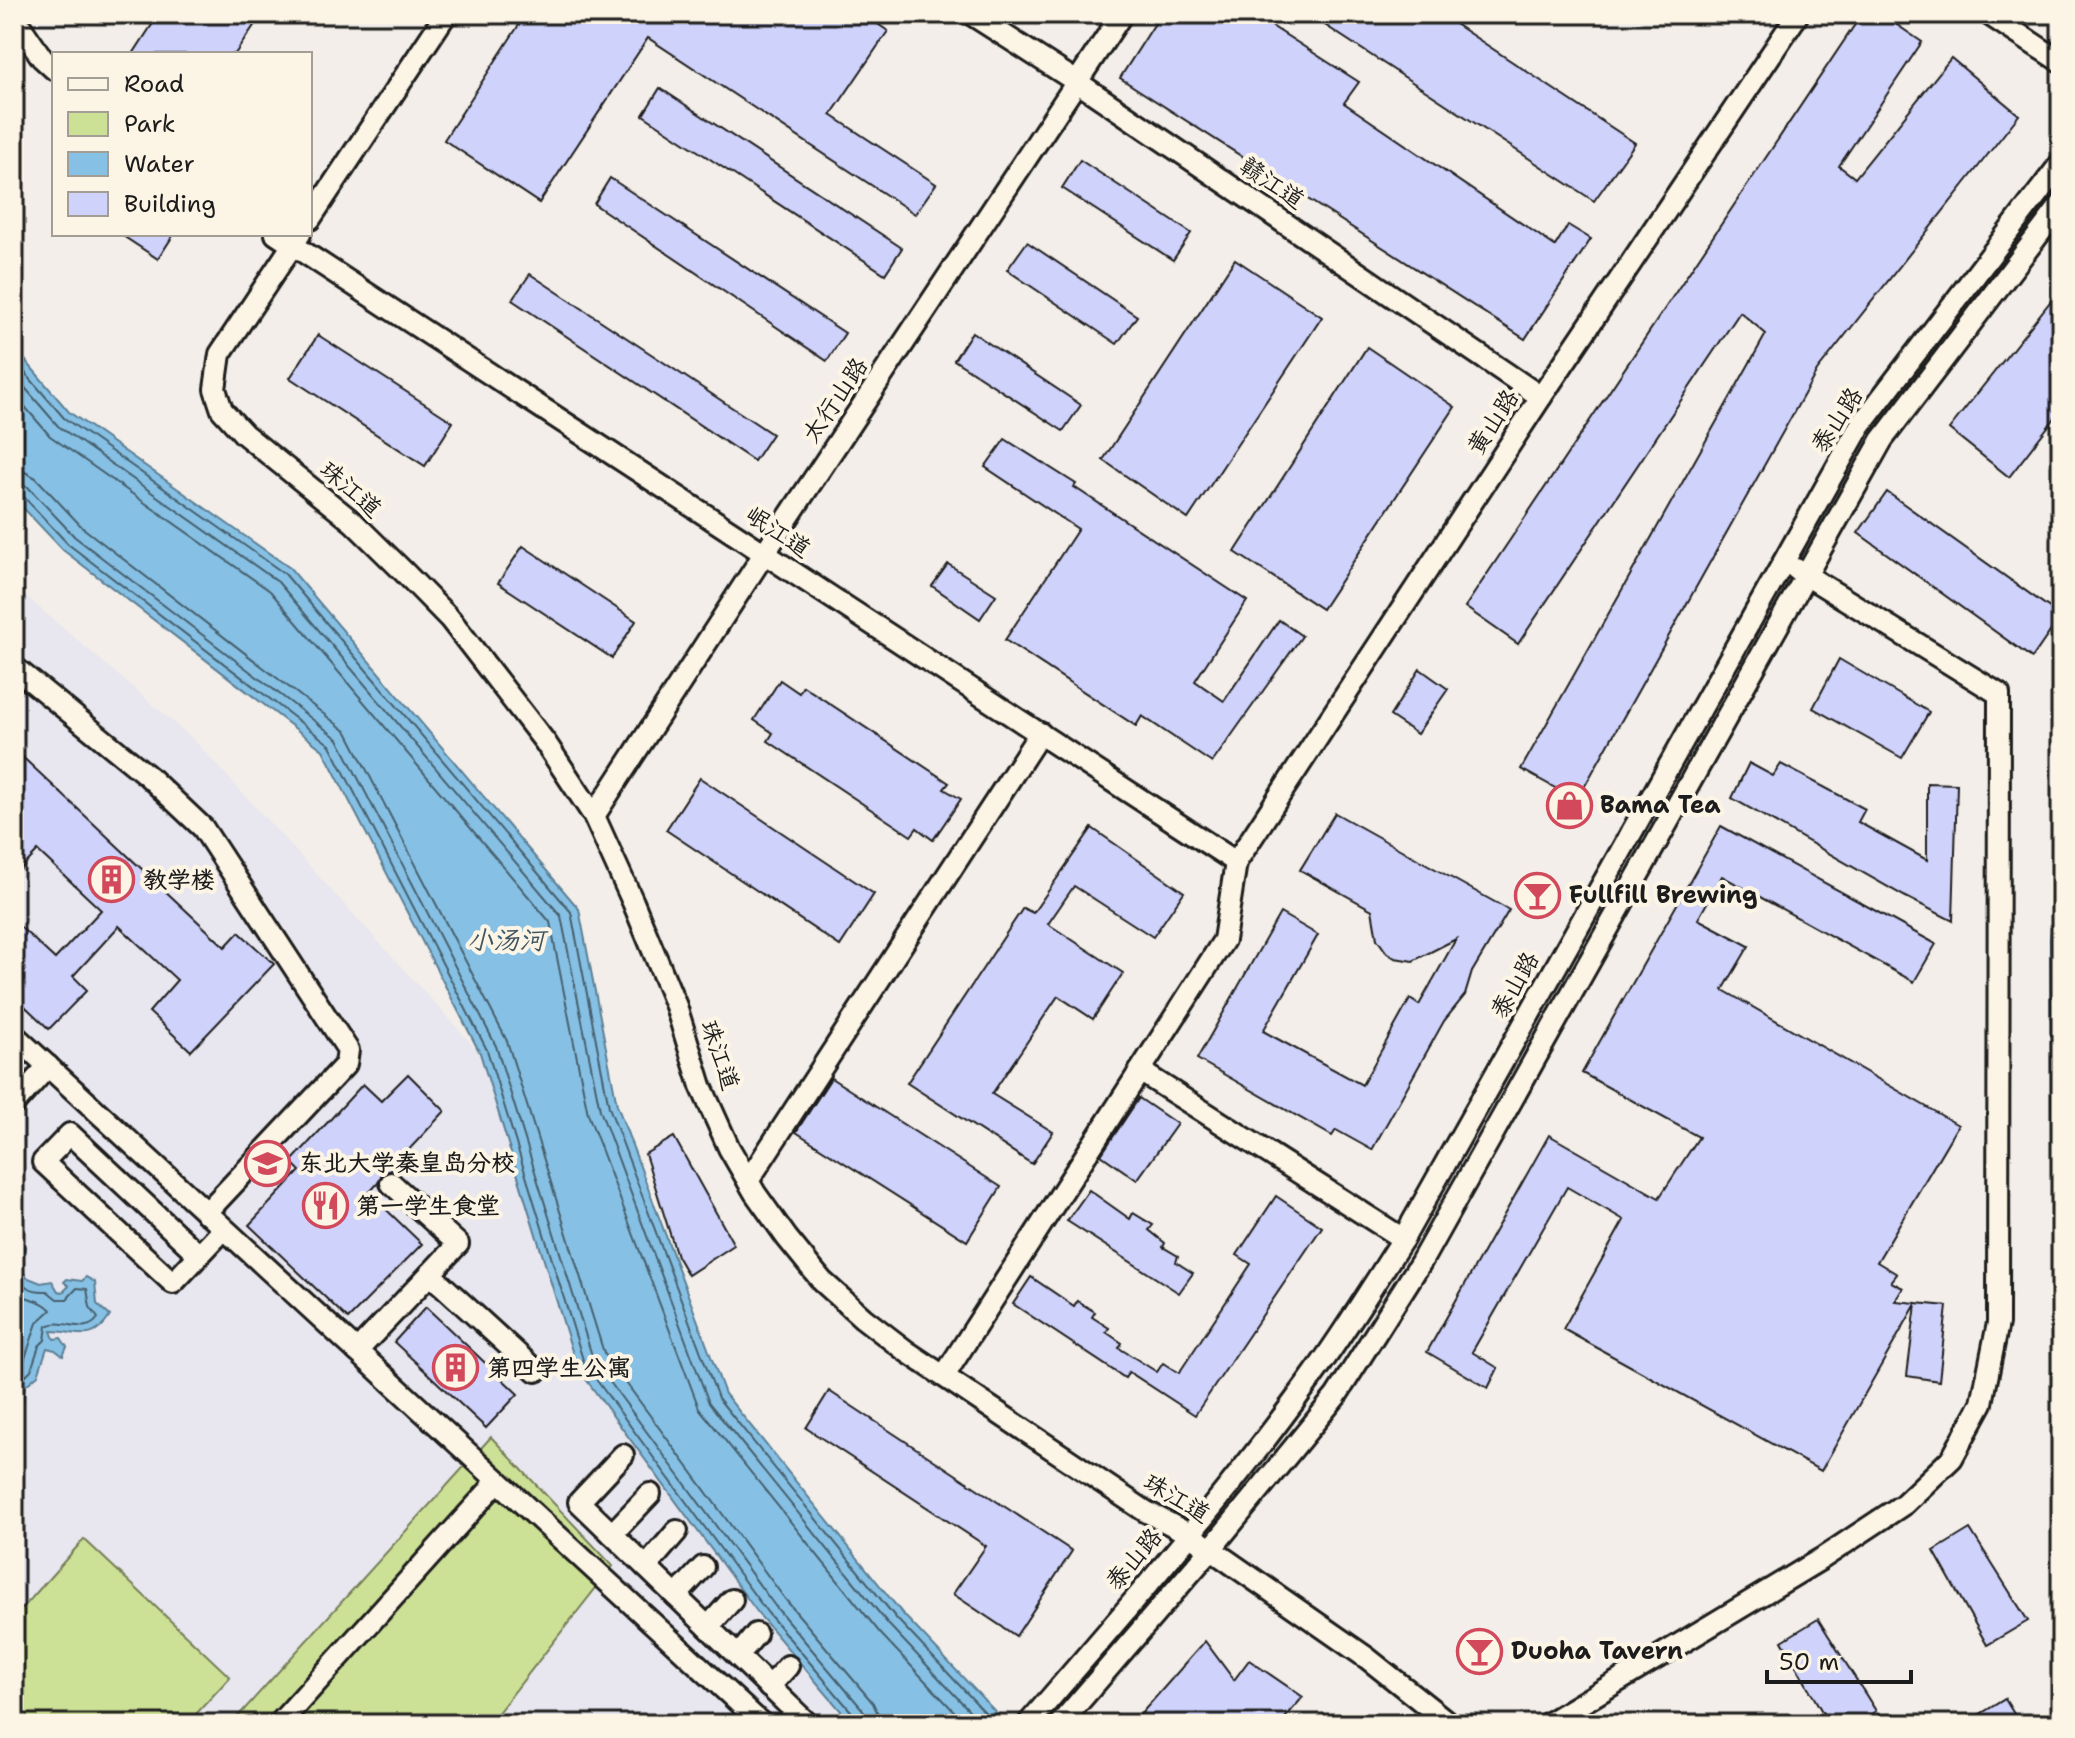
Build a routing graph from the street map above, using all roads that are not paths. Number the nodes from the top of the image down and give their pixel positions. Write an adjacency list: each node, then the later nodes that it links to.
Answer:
1 (446, 14): 12 (street)
2 (971, 14): 9 (street, 赣江道)
3 (1122, 14): 9 (street, 太行山路)
4 (1798, 14): 14 (street, 黄山路)
5 (1988, 14): 7 (street)
6 (14, 17): 8 (street)
7 (2061, 62)
8 (52, 67)
9 (1077, 82): 14 (street, 赣江道); 15 (street, 太行山路)
10 (2061, 163): 16 (street, 泰山路)
11 (2061, 205): 17 (street)
12 (312, 216)
13 (289, 238): 15 (street, 岷江道); 20 (street, 珠江道)
14 (1541, 397): 21 (street, 黄山路)
15 (764, 554): 19 (street, 岷江道); 20 (street, 太行山路)
16 (1783, 560): 17 (street); 30 (street, 泰山路)
17 (1807, 575): 42 (street); 58 (street)
18 (14, 667): 28 (street)
19 (1040, 733): 21 (street, 岷江道); 26 (street)
20 (594, 816): 26 (street, 珠江道)
21 (1236, 862): 24 (street)
22 (14, 1035): 23 (street)
23 (48, 1066): 25 (street); 28 (street)
24 (1140, 1071): 30 (street); 35 (street)
25 (14, 1104)
26 (748, 1181): 35 (street, 珠江道)
27 (391, 1183): 32 (street)
28 (206, 1213): 29 (street)
29 (224, 1229): 31 (street); 33 (street)
30 (1403, 1239): 41 (street, 泰山路)
31 (199, 1255): 31 (street)
32 (430, 1274): 33 (street); 34 (street)
33 (357, 1351): 37 (street)
34 (536, 1371)
35 (944, 1376): 41 (street, 珠江道)
36 (623, 1455): 40 (street)
37 (497, 1482): 53 (street); 54 (street)
38 (650, 1494): 40 (street)
39 (677, 1531): 43 (street)
40 (612, 1534): 43 (street)
41 (1189, 1534): 42 (street, 珠江道); 52 (street, 泰山路)
42 (1211, 1549): 56 (street); 57 (street, 珠江道)
43 (646, 1567): 45 (street)
44 (703, 1567): 45 (street)
45 (676, 1596): 47 (street)
46 (732, 1600): 47 (street)
47 (708, 1627): 49 (street)
48 (756, 1634): 49 (street)
49 (738, 1656): 51 (street)
50 (788, 1666): 51 (street)
51 (769, 1687): 55 (street)
52 (1033, 1718)
53 (279, 1724)
54 (762, 1724)
55 (808, 1724)
56 (1060, 1724)
57 (1450, 1724)
58 (1547, 1724)

